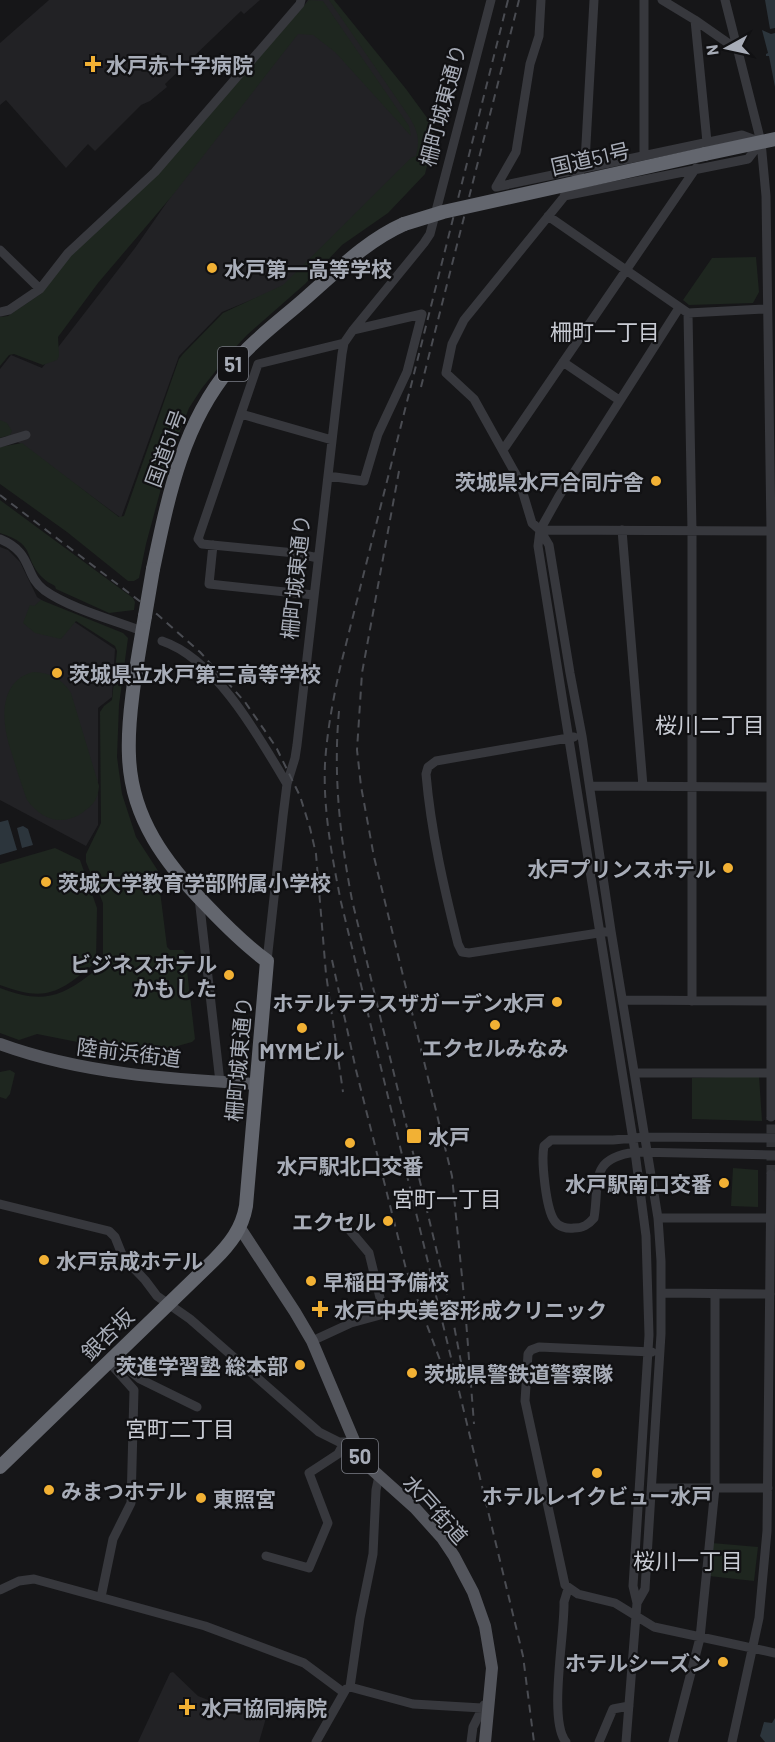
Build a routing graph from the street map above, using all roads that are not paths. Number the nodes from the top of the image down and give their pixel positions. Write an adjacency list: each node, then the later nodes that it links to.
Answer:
1 (301, 0): 19 (street)
2 (491, 0): 24 (street, 柵町城東通り)
3 (541, 0): 14 (street)
4 (594, 0): 14 (street)
5 (644, 0): 12 (street)
6 (662, 0): 8 (street)
7 (725, 0): 9 (street)
8 (694, 20): 9 (street); 11 (street)
9 (735, 48): 10 (street)
10 (769, 140): 11 (highway, 国道51号 / 51); 13 (street); 21 (street)
11 (706, 148): 12 (street); 42 (highway, 国道51号 / 51, bridge)
12 (644, 156): 14 (street)
13 (696, 168): 15 (street); 18 (street)
14 (582, 169): 15 (street)
15 (564, 196): 16 (street)
16 (548, 216): 18 (street); 32 (street)
17 (0, 250): 19 (street)
18 (627, 270): 20 (street); 26 (street)
19 (40, 288): 22 (street)
20 (679, 308): 23 (street); 27 (street)
21 (766, 309): 23 (street); 37 (street)
22 (0, 312)
23 (688, 313): 36 (street)
24 (353, 330): 25 (street, 柵町城東通り); 33 (street)
25 (344, 343): 28 (street); 30 (street, 柵町城東通り)
26 (563, 362): 27 (street); 32 (street)
27 (619, 400): 34 (street)
28 (241, 414): 30 (street); 39 (street)
29 (26, 435): 31 (street)
30 (332, 440): 33 (street, 柵町城東通り)
31 (0, 443)
32 (502, 450): 34 (street)
33 (328, 476): 40 (street, 柵町城東通り)
34 (540, 530): 35 (street); 44 (street); 45 (street)
35 (622, 530): 36 (street); 48 (street)
36 (692, 531): 37 (street); 49 (street)
37 (773, 531): 50 (street)
38 (1, 539): 42 (street)
39 (213, 545): 40 (street); 41 (street)
40 (318, 558): 41 (street, 柵町城東通り)
41 (314, 595): 46 (street, 柵町城東通り)
42 (142, 631): 51 (highway, 国道51号 / 51)
43 (162, 641): 46 (street)
44 (582, 736): 45 (street); 47 (street)
45 (568, 738): 53 (street); 53 (street)
46 (287, 784): 54 (street, 柵町城東通り)
47 (590, 786): 48 (street); 52 (street)
48 (644, 786): 49 (street)
49 (692, 786): 50 (street); 57 (street)
50 (772, 787): 56 (street)
51 (199, 898): 54 (highway, 国道51号 / 51); 61 (street)
52 (611, 931): 53 (street); 55 (street)
53 (599, 933): 65 (street)
54 (267, 962): 62 (highway, 柵町城東通り)
55 (623, 1000): 57 (street); 59 (street)
56 (771, 1001): 57 (street); 60 (street)
57 (692, 1002)
58 (0, 1044): 61 (main road, 陸前浜街道)
59 (635, 1073): 60 (street); 64 (street)
60 (770, 1073): 63 (street)
61 (220, 1082): 62 (main road, 陸前浜街道)
62 (257, 1084): 74 (highway, 柵町城東通り)
63 (771, 1117)
64 (645, 1137): 65 (street); 66 (street); 68 (street)
65 (632, 1138): 67 (street); 67 (street)
66 (775, 1138)
67 (635, 1152): 68 (street); 81 (street)
68 (648, 1152): 69 (street); 72 (street)
69 (775, 1155)
70 (771, 1174): 73 (street)
71 (0, 1204): 79 (street)
72 (658, 1218): 73 (street); 76 (street)
73 (770, 1218): 78 (street)
74 (240, 1228): 79 (highway, 銀杏坂); 80 (main road, 水戸街道 / 50)
75 (348, 1228): 80 (street)
76 (662, 1293): 77 (street); 82 (street)
77 (715, 1294): 78 (street); 89 (street)
78 (770, 1294): 90 (street)
79 (168, 1305): 83 (highway, 銀杏坂); 85 (street)
80 (312, 1341): 85 (main road, 水戸街道 / 50)
81 (648, 1352): 82 (street); 92 (street); 95 (street)
82 (661, 1353): 88 (street)
83 (112, 1359): 84 (street); 86 (highway, 銀杏坂); 94 (street)
84 (197, 1407)
85 (349, 1443): 87 (main road, 水戸街道 / 50); 91 (street)
86 (0, 1467)
87 (379, 1476): 100 (street); 101 (main road, 水戸街道 / 50)
88 (652, 1488): 89 (street); 95 (street)
89 (715, 1488): 90 (street); 97 (street)
90 (768, 1488): 98 (street)
91 (266, 1556)
92 (568, 1589): 96 (street); 106 (street)
93 (0, 1590): 94 (street)
94 (101, 1596): 100 (street)
95 (637, 1603): 96 (street)
96 (635, 1615): 97 (street); 102 (street)
97 (700, 1638): 98 (street); 109 (street)
98 (754, 1648): 99 (street); 110 (street)
99 (774, 1652)
100 (347, 1689): 101 (street); 103 (street)
101 (485, 1703): 104 (street); 105 (main road, 水戸街道 / 50)
102 (628, 1706): 107 (street); 108 (street)
103 (316, 1742)
104 (471, 1742)
105 (485, 1742)
106 (567, 1742)
107 (599, 1742)
108 (626, 1742)
109 (673, 1742)
110 (732, 1742)

